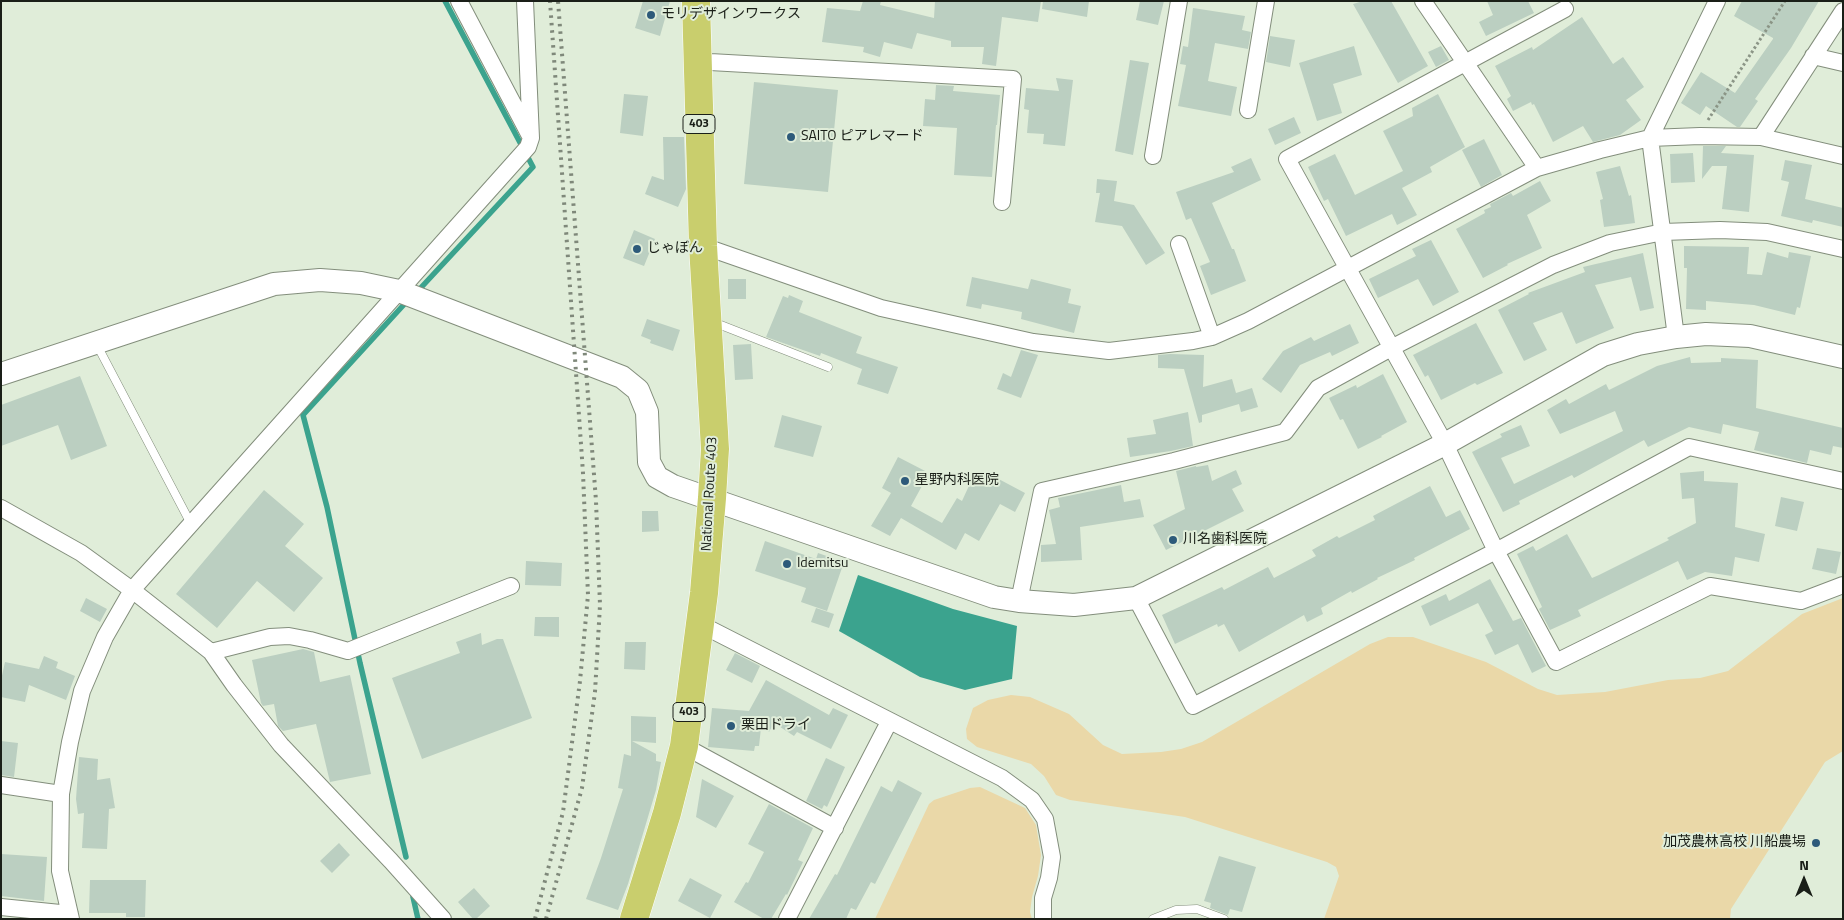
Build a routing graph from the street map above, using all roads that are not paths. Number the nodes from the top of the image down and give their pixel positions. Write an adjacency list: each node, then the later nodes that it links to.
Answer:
1 (459, 1): 16 (street)
2 (525, 1): 16 (street)
3 (696, 1): 11 (highway, National Route 403 / 403)
4 (1179, 1): 18 (street)
5 (1266, 1): 14 (street)
6 (1423, 1): 12 (street)
7 (1717, 1): 17 (street)
8 (1566, 9): 12 (street)
9 (1843, 11): 10 (street)
10 (1813, 56): 13 (street); 15 (street)
11 (697, 59): 21 (street); 24 (highway, National Route 403 / 403)
12 (1465, 63): 20 (street); 26 (street)
13 (1843, 63)
14 (1248, 110)
15 (1761, 137): 17 (street); 19 (street)
16 (531, 138): 27 (street)
17 (1650, 138): 20 (street); 22 (street)
18 (1153, 156)
19 (1843, 156)
20 (1537, 168): 26 (street)
21 (1002, 202)
22 (1663, 232): 25 (street); 30 (street); 32 (street)
23 (1179, 244): 29 (street)
24 (703, 246): 28 (highway, National Route 403 / 403); 29 (street)
25 (1843, 249)
26 (1347, 268): 29 (street); 32 (street)
27 (398, 291): 31 (street); 38 (street); 40 (street)
28 (707, 320): 34 (lane); 38 (highway, National Route 403 / 403)
29 (1212, 337)
30 (1676, 337): 33 (street); 36 (street)
31 (96, 343): 35 (street); 40 (lane)
32 (1391, 348): 36 (street); 46 (street)
33 (1843, 357)
34 (828, 367)
35 (1, 374)
36 (1445, 444): 41 (street); 45 (street)
37 (1843, 481): 41 (street)
38 (712, 498): 46 (street); 47 (highway, National Route 403 / 403)
39 (1, 508): 44 (street)
40 (191, 524): 44 (street)
41 (1496, 551): 42 (street); 45 (street)
42 (1843, 585)
43 (511, 586): 48 (street)
44 (132, 590): 48 (street); 52 (street)
45 (1136, 598): 46 (street)
46 (1019, 601)
47 (700, 624): 49 (street); 50 (highway, National Route 403 / 403)
48 (211, 652): 56 (street)
49 (889, 722): 53 (street); 59 (street)
50 (684, 746): 53 (street); 57 (highway, National Route 403 / 403)
51 (1, 785): 52 (street)
52 (61, 794): 55 (street)
53 (835, 828): 58 (street)
54 (2, 908): 55 (street)
55 (71, 916)
56 (442, 919)
57 (634, 919)
58 (787, 919)
59 (1043, 919)
60 (1153, 919): 61 (lane)
61 (1224, 919)

